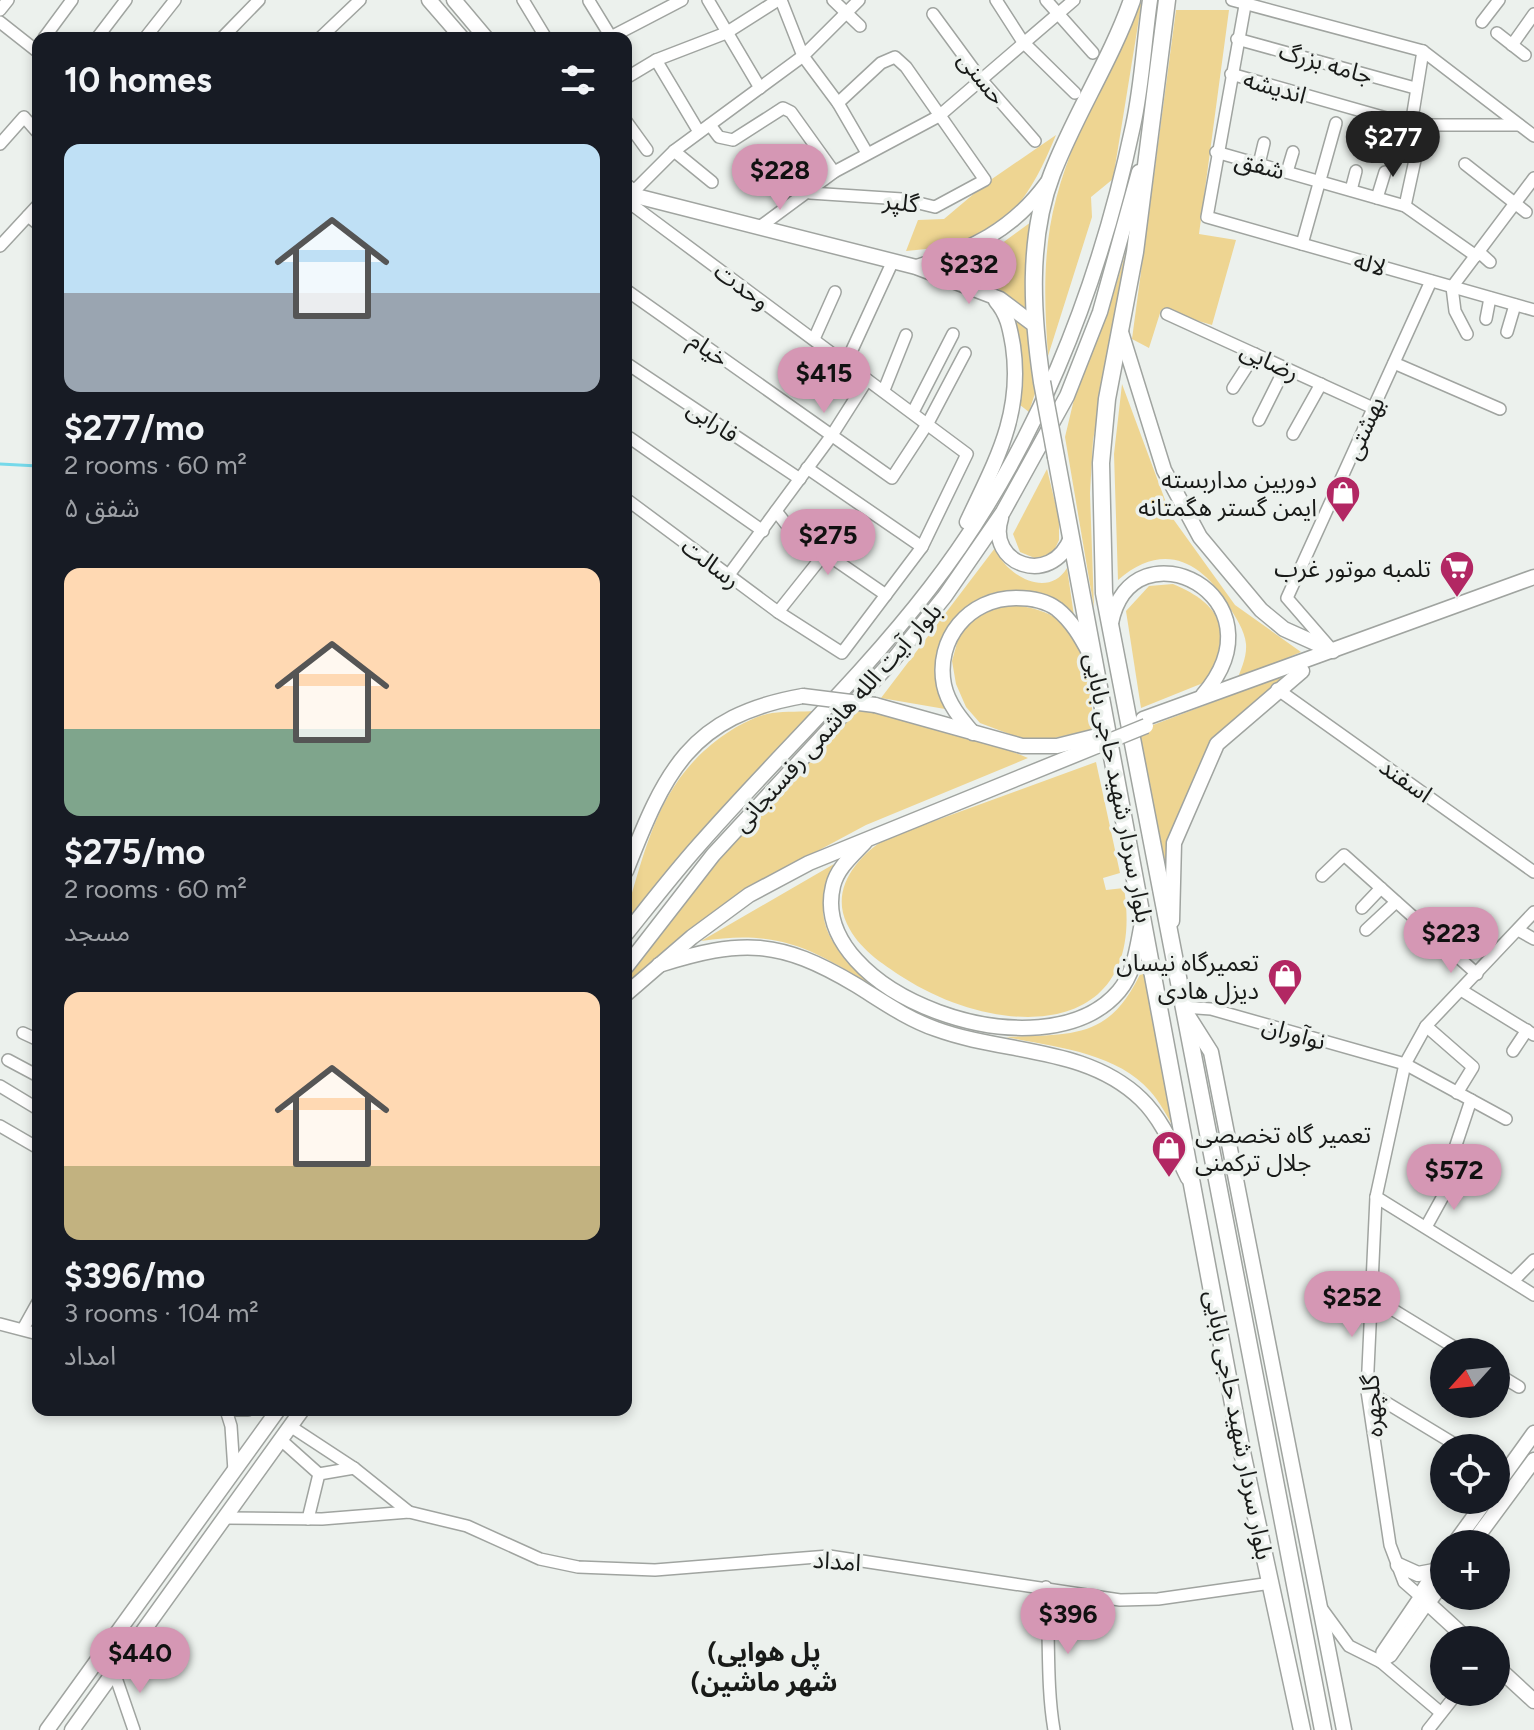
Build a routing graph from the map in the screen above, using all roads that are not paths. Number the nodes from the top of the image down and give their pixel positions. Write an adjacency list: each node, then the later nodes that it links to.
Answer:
1 (8, 0): 25 (street)
2 (72, 0): 33 (street)
3 (126, 0): 34 (street)
4 (175, 0): 35 (street)
5 (259, 0): 36 (street)
6 (360, 0): 37 (street)
7 (429, 0): 38 (main road)
8 (454, 0): 39 (main road)
9 (523, 0): 40 (street)
10 (682, 0): 42 (street)
11 (708, 0): 43 (street)
12 (779, 0): 43 (street); 52 (street)
13 (833, 0): 26 (street)
14 (859, 0): 26 (street)
15 (996, 0): 46 (street)
16 (1046, 0): 29 (street)
17 (1074, 0): 29 (street)
18 (1132, 0): 86 (highway, بلوار سردار شهید حاجی بابایی)
19 (1150, 0): 153 (main road, بلوار آیت الله هاشمی رفسنجانی)
20 (1167, 0): 63 (highway, بلوار آیت الله هاشمی رفسنجانی)
21 (1499, 0): 31 (street)
22 (589, 1): 41 (street)
23 (1241, 1): 24 (street); 45 (street)
24 (1274, 4): 49 (street)
25 (0, 10)
26 (847, 11): 32 (street); 52 (street)
27 (933, 14): 56 (street, حسنی)
28 (1534, 14): 47 (street)
29 (1057, 16): 46 (street); 50 (street)
30 (0, 22): 48 (street)
31 (1482, 22)
32 (860, 26)
33 (48, 32)
34 (102, 32)
35 (150, 32)
36 (228, 32)
37 (326, 32)
38 (457, 32)
39 (481, 32)
40 (542, 32)
41 (607, 32)
42 (621, 32)
43 (726, 33): 53 (street); 57 (street)
44 (1497, 33): 47 (street)
45 (1237, 39): 55 (street); 58 (street, جامه بزرگ)
46 (1023, 42): 56 (street); 59 (street)
47 (1512, 45): 51 (street)
48 (32, 46)
49 (1423, 51): 58 (street); 65 (street)
50 (1093, 53)
51 (1525, 55)
52 (803, 56): 57 (street); 60 (street)
53 (656, 60): 54 (street); 67 (street)
54 (632, 74)
55 (1231, 74): 64 (street, اندیشه); 75 (street)
56 (980, 78): 61 (street); 70 (street, حسنی)
57 (760, 88): 67 (street)
58 (1415, 88): 64 (street)
59 (1075, 93)
60 (838, 103): 61 (street); 77 (street)
61 (939, 116): 77 (street); 90 (street, گلپر)
62 (1336, 123): 87 (street)
63 (1151, 124): 117 (highway, بلوار سردار شهید حاجی بابایی); 148 (main road, بلوار آیت الله هاشمی رفسنجانی)
64 (1411, 125): 65 (street, اندیشه)
65 (1520, 125): 69 (street)
66 (32, 126): 72 (street)
67 (704, 128): 74 (street); 82 (street)
68 (632, 129): 73 (street)
69 (1534, 136)
70 (1035, 141)
71 (1264, 143): 79 (street)
72 (0, 144)
73 (647, 150)
74 (674, 151): 88 (street); 91 (street)
75 (1216, 152): 79 (street, شفق); 100 (street, لاله)
76 (1293, 152): 83 (street)
77 (867, 153): 82 (street)
78 (1415, 160): 96 (street)
79 (1259, 164): 83 (street, شفق)
80 (1465, 164): 95 (street)
81 (1356, 171): 89 (street)
82 (834, 172): 90 (street)
83 (1287, 172): 87 (street, شفق)
84 (1385, 172): 94 (street)
85 (1534, 178): 95 (street)
86 (1050, 179): 105 (main road); 116 (highway, بلوار سردار شهید حاجی بابایی)
87 (1318, 180): 89 (street, شفق); 100 (street)
88 (712, 182)
89 (1351, 190): 94 (street, شفق)
90 (810, 193): 99 (street)
91 (632, 194)
92 (632, 196): 99 (main road)
93 (632, 198): 122 (street, وحدت)
94 (1377, 198): 96 (street, شفق)
95 (1516, 203): 97 (street); 102 (street)
96 (1405, 206): 102 (street, شفق)
97 (1526, 212)
98 (32, 221): 101 (street)
99 (761, 226): 104 (main road)
100 (1302, 244): 106 (street, لاله)
101 (0, 246)
102 (1478, 254): 103 (street, شفق); 107 (street)
103 (1490, 262)
104 (892, 263): 105 (main road); 125 (street)
105 (916, 267): 110 (main road)
106 (1431, 281): 107 (street, لاله); 126 (street, بهشتی)
107 (1452, 287): 111 (street, لاله); 120 (street)
108 (835, 292): 122 (street)
109 (632, 294): 141 (street, خیام)
110 (990, 295): 116 (main road); 153 (main road)
111 (1490, 298): 112 (street, لاله); 115 (street)
112 (1515, 305): 113 (street, لاله); 118 (street)
113 (1534, 310)
114 (1167, 314): 124 (street, رضایی)
115 (1486, 319)
116 (1033, 324): 151 (highway, بلوار سردار شهید حاجی بابایی, bridge)
117 (1120, 330): 158 (highway, بلوار سردار شهید حاجی بابایی); 159 (main road)
118 (1507, 332)
119 (953, 334): 137 (street)
120 (1467, 334)
121 (906, 335): 134 (street)
122 (814, 339): 125 (street, وحدت)
123 (965, 353): 139 (street)
124 (1255, 354): 128 (street, رضایی); 133 (street)
125 (846, 363): 131 (street, وحدت)
126 (1394, 363): 135 (street, بهشتی); 136 (street)
127 (632, 367): 130 (street, فارابی)
128 (1285, 368): 132 (street, رضایی); 138 (street)
129 (632, 374): 130 (street)
130 (643, 375): 145 (street, فارابی)
131 (867, 380): 134 (street, وحدت); 141 (street)
132 (1321, 384): 135 (street, رضایی); 140 (street)
133 (1233, 388)
134 (884, 390): 137 (street, وحدت)
135 (1373, 408): 159 (street, بهشتی)
136 (1500, 409)
137 (913, 412): 139 (street, وحدت)
138 (1259, 420)
139 (928, 423): 141 (street, خیام); 143 (street, وحدت)
140 (1293, 434)
141 (832, 435): 144 (street)
142 (632, 439): 150 (street)
143 (967, 454): 152 (street, رسالت)
144 (807, 468): 145 (street); 152 (street)
145 (800, 479): 147 (street)
146 (632, 504): 154 (street, رسالت)
147 (776, 511): 149 (street); 150 (street)
148 (1003, 512): 151 (main road); 181 (main road, بلوار آیت الله هاشمی رفسنجانی)
149 (790, 529)
150 (763, 531): 154 (street)
151 (1071, 538): 160 (highway, بلوار سردار شهید حاجی بابایی)
152 (922, 547): 156 (street, رسالت)
153 (950, 559): 176 (main road, بلوار آیت الله هاشمی رفسنجانی)
154 (728, 576): 157 (street, رسالت)
155 (1534, 577): 159 (main road)
156 (886, 595): 157 (street, رسالت); 157 (street)
157 (778, 612)
158 (1110, 627): 163 (main road); 180 (highway, بلوار سردار شهید حاجی بابایی)
159 (1336, 650): 161 (main road); 163 (main road)
160 (1095, 663): 165 (main road); 175 (highway, بلوار سردار شهید حاجی بابایی)
161 (1302, 671): 162 (main road); 164 (main road)
162 (1277, 689): 169 (street, اسفند); 180 (main road)
163 (1201, 698): 164 (main road)
164 (1144, 722): 166 (main road, bridge)
165 (973, 733): 166 (main road); 168 (main road, bridge)
166 (1097, 741): 167 (main road)
167 (869, 837): 175 (main road); 182 (main road)
168 (632, 856)
169 (1534, 872)
170 (1322, 876): 171 (street)
171 (1381, 888): 172 (street); 173 (street)
172 (1396, 902): 177 (street); 183 (street)
173 (1362, 908)
174 (1534, 912): 178 (street, گلچهره)
175 (1143, 919): 204 (highway, بلوار سردار شهید حاجی بابایی)
176 (632, 927)
177 (1366, 930)
178 (1518, 930): 179 (street); 183 (street, گلچهره)
179 (1534, 939)
180 (1173, 953): 186 (highway, بلوار سردار شهید حاجی بابایی)
181 (632, 959)
182 (659, 965): 184 (main road); 204 (main road)
183 (1477, 974): 185 (street, گلچهره)
184 (632, 989)
185 (1461, 990): 187 (street, گلچهره); 188 (street)
186 (1183, 1007): 193 (street, نوآوران); 209 (main road); 211 (highway, بلوار سردار شهید حاجی بابایی)
187 (1426, 1026): 193 (street, گلچهره); 196 (street)
188 (1531, 1032): 191 (street)
189 (23, 1033): 190 (street)
190 (32, 1037)
191 (1513, 1051)
192 (8, 1060): 194 (street)
193 (1405, 1064): 196 (street, نوآوران); 205 (street, گلچهره)
194 (32, 1073)
195 (0, 1086): 198 (street)
196 (1457, 1093): 197 (street, نوآوران)
197 (1471, 1100): 199 (street, نوآوران); 202 (street)
198 (32, 1105)
199 (1506, 1119)
200 (0, 1126): 201 (street)
201 (32, 1145)
202 (1453, 1154)
203 (1452, 1180): 206 (street)
204 (1197, 1197): 216 (highway, بلوار سردار شهید حاجی بابایی)
205 (1376, 1197): 206 (street); 212 (street, گلچهره)
206 (1426, 1227): 208 (street)
207 (1534, 1260): 208 (street)
208 (1514, 1280): 210 (street)
209 (1259, 1295): 211 (main road); 247 (main road)
210 (1534, 1295)
211 (1240, 1296): 215 (highway, بلوار سردار شهید حاجی بابایی)
212 (1372, 1297): 219 (street); 222 (street, گلچهره)
213 (32, 1313): 217 (street)
214 (0, 1324): 217 (street)
215 (1246, 1324): 216 (highway); 261 (highway, بلوار سردار شهید حاجی بابایی)
216 (1218, 1326): 243 (highway, بلوار سردار شهید حاجی بابایی)
217 (23, 1329): 218 (street)
218 (32, 1332)
219 (1439, 1338)
220 (1510, 1382): 221 (street)
221 (1519, 1387)
222 (1367, 1391): 230 (street); 241 (street, گلچهره)
223 (230, 1416): 235 (street)
224 (274, 1416): 228 (main road)
225 (279, 1416): 227 (main road)
226 (298, 1416): 227 (main road)
227 (290, 1426): 231 (main road); 234 (street)
228 (265, 1429): 231 (main road); 235 (main road)
229 (1534, 1433): 233 (main road)
230 (1438, 1434)
231 (281, 1440): 236 (street); 238 (main road)
232 (1534, 1460): 240 (main road)
233 (1510, 1463)
234 (354, 1468): 236 (street); 237 (street)
235 (234, 1471): 256 (main road)
236 (319, 1474): 239 (street)
237 (409, 1512): 239 (street); 244 (street, امداد)
238 (226, 1518): 239 (street); 250 (main road)
239 (308, 1519)
240 (1482, 1530)
241 (1398, 1565): 242 (main road); 246 (street, گلچهره)
242 (1430, 1575)
243 (1271, 1583): 244 (street, امداد); 260 (highway, بلوار سردار شهید حاجی بابایی)
244 (1046, 1587): 259 (street)
245 (1430, 1590): 246 (main road)
246 (1424, 1600): 248 (main road); 249 (street)
247 (1320, 1605): 249 (street); 262 (main road)
248 (1453, 1626)
249 (1381, 1662): 254 (street)
250 (114, 1672): 257 (main road); 258 (street)
251 (1510, 1679): 252 (main road)
252 (1534, 1701)
253 (1445, 1706): 254 (street)
254 (1440, 1712): 255 (street)
255 (1433, 1728)
256 (47, 1730)
257 (72, 1730)
258 (134, 1730)
259 (1054, 1730)
260 (1302, 1730)
261 (1323, 1730)
262 (1344, 1730)

